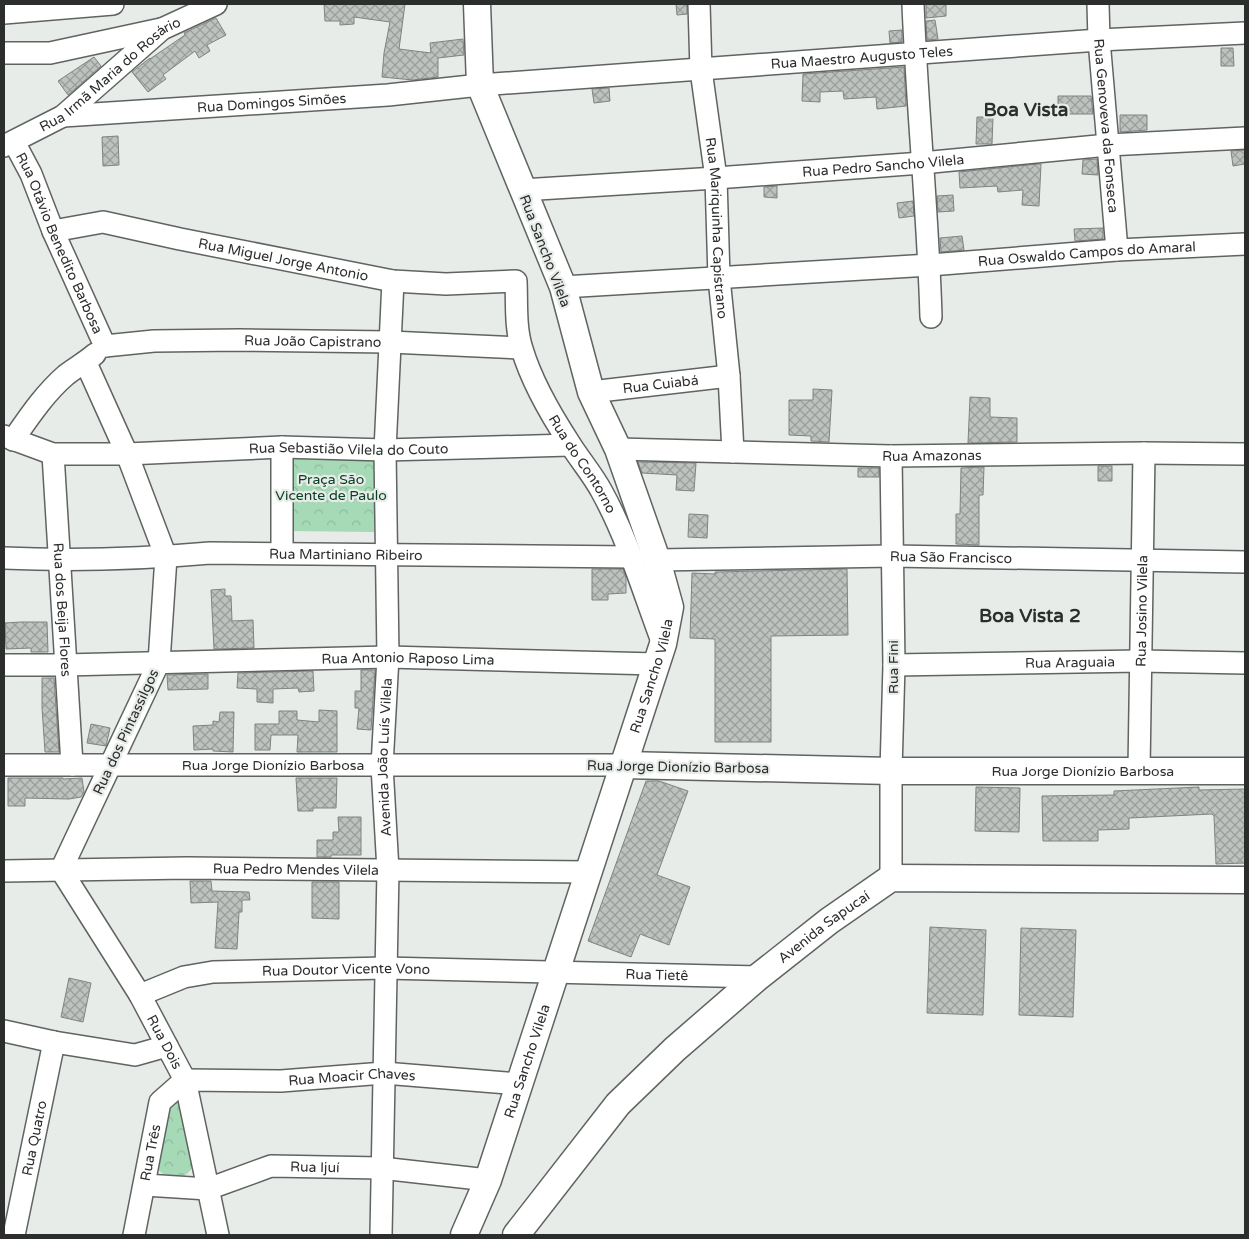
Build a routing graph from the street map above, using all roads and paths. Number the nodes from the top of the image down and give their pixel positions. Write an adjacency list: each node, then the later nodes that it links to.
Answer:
1 (113, 4): 7 (street)
2 (216, 4): 8 (street, Rua Irmã Maria do Rosário)
3 (477, 4): 14 (main road, Rua Sancho Vilela)
4 (699, 4): 13 (street, Rua Mariquinha Capistrano)
5 (913, 4): 12 (street)
6 (1098, 4): 10 (street, Rua Genoveva da Fonseca)
7 (4, 14)
8 (162, 29): 11 (street); 15 (street, Rua Irmã Maria do Rosário)
9 (1245, 33): 10 (street, Rua Maestro Augusto Teles)
10 (1099, 40): 12 (street, Rua Maestro Augusto Teles); 18 (street, Rua Genoveva da Fonseca)
11 (4, 53)
12 (915, 54): 13 (street, Rua Maestro Augusto Teles); 19 (street)
13 (701, 70): 14 (street, Rua Maestro Augusto Teles); 20 (street, Rua Mariquinha Capistrano)
14 (480, 85): 15 (street, Rua Domingos Simões); 21 (main road, Rua Sancho Vilela)
15 (63, 116): 17 (street, Rua Irmã Maria do Rosário)
16 (1245, 138): 18 (street, Rua Pedro Sancho Vilela)
17 (9, 144): 22 (street, Rua Otávio Benedito Barbosa)
18 (1108, 145): 19 (street, Rua Pedro Sancho Vilela); 24 (street, Rua Genoveva da Fonseca)
19 (922, 163): 20 (street, Rua Pedro Sancho Vilela); 25 (street)
20 (716, 178): 21 (street, Rua Pedro Sancho Vilela); 26 (street, Rua Mariquinha Capistrano)
21 (522, 190): 29 (main road, Rua Sancho Vilela)
22 (53, 231): 27 (street, Rua Miguel Jorge Antonio); 32 (street, Rua Otávio Benedito Barbosa)
23 (1245, 244): 24 (street, Rua Oswaldo Campos do Amaral)
24 (1117, 250): 25 (street, Rua Oswaldo Campos do Amaral)
25 (930, 265): 26 (street, Rua Oswaldo Campos do Amaral); 30 (street)
26 (719, 278): 29 (street, Rua Oswaldo Campos do Amaral); 35 (street, Rua Mariquinha Capistrano)
27 (393, 281): 28 (street, Rua Miguel Jorge Antonio); 31 (street, Avenida João Luís Vilela)
28 (516, 281): 33 (street, Rua do Contorno)
29 (563, 288): 36 (main road, Rua Sancho Vilela)
30 (931, 317)
31 (390, 342): 32 (street, Rua João Capistrano); 33 (street, Rua João Capistrano); 41 (street, Avenida João Luís Vilela)
32 (105, 346): 34 (street)
33 (521, 348): 38 (street, Rua do Contorno)
34 (86, 363): 37 (street); 45 (street, Rua dos Pintassilgos)
35 (729, 376): 36 (street, Rua Cuiabá); 42 (street, Rua Mariquinha Capistrano)
36 (591, 392): 40 (main road, Rua Sancho Vilela)
37 (8, 438): 44 (street, Rua Sebastião Vilela do Couto)
38 (570, 445): 41 (street, Rua Sebastião Vilela do Couto); 52 (street, Rua do Contorno)
39 (282, 447): 41 (street, Rua Sebastião Vilela do Couto); 45 (street, Rua Sebastião Vilela do Couto); 48 (street)
40 (618, 449): 42 (street, Rua Amazonas); 55 (main road, Rua Sancho Vilela)
41 (385, 450): 49 (street, Avenida João Luís Vilela)
42 (733, 452): 47 (street, Rua Amazonas)
43 (1144, 453): 46 (street, Rua Amazonas); 47 (street, Rua Amazonas); 56 (street, Rua Josino Vilela)
44 (53, 454): 45 (street, Rua Sebastião Vilela do Couto); 54 (street, Rua dos Beija Flores)
45 (126, 454): 51 (street, Rua dos Pintassilgos)
46 (1245, 454)
47 (891, 456): 50 (street, Rua Fini)
48 (282, 553): 49 (street, Rua Martiniano Ribeiro); 51 (street, Rua Martiniano Ribeiro)
49 (387, 555): 52 (street, Rua Martiniano Ribeiro); 59 (street, Avenida João Luís Vilela)
50 (892, 556): 55 (street, Rua São Francisco); 56 (street, Rua São Francisco); 65 (street, Rua Fini)
51 (166, 557): 54 (street, Rua Martiniano Ribeiro); 61 (street, Rua dos Pintassilgos)
52 (632, 557): 58 (street, Rua do Contorno)
53 (4, 558): 54 (street, Rua Martiniano Ribeiro)
54 (61, 560): 64 (street, Rua dos Beija Flores)
55 (657, 560): 58 (main road, Rua Sancho Vilela)
56 (1143, 560): 57 (street, Rua São Francisco); 60 (street, Rua Josino Vilela)
57 (1245, 562)
58 (659, 654): 59 (street, Rua Antonio Raposo Lima); 69 (main road, Rua Sancho Vilela)
59 (388, 657): 61 (street, Rua Antonio Raposo Lima); 70 (street, Avenida João Luís Vilela)
60 (1140, 661): 62 (street, Rua Araguaia); 65 (street, Rua Araguaia); 71 (street, Rua Josino Vilela)
61 (159, 662): 64 (street, Rua Antonio Raposo Lima); 68 (street, Rua dos Pintassilgos)
62 (1245, 663)
63 (4, 664): 64 (street, Rua Antonio Raposo Lima)
64 (65, 665): 67 (street, Rua dos Beija Flores)
65 (894, 665): 72 (street, Rua Fini)
66 (4, 765): 67 (street, Rua Jorge Dionízio Barbosa)
67 (72, 765): 68 (street, Rua Jorge Dionízio Barbosa)
68 (111, 765): 70 (street, Rua Jorge Dionízio Barbosa); 74 (street, Rua dos Pintassilgos)
69 (623, 765): 70 (street, Rua Jorge Dionízio Barbosa); 72 (main road, Rua Jorge Dionízio Barbosa); 77 (main road, Rua Sancho Vilela)
70 (382, 766): 75 (street, Avenida João Luís Vilela)
71 (1139, 770): 72 (main road, Rua Jorge Dionízio Barbosa); 73 (main road, Rua Jorge Dionízio Barbosa)
72 (891, 771): 78 (street, Rua Fini)
73 (1245, 771)
74 (61, 870): 75 (street, Rua Pedro Mendes Vilela); 76 (street, Rua Pedro Mendes Vilela); 85 (street, Rua Dois)
75 (388, 870): 77 (street, Rua Pedro Mendes Vilela); 82 (street, Avenida João Luís Vilela)
76 (4, 871)
77 (589, 872): 83 (main road, Rua Sancho Vilela)
78 (891, 878): 79 (main road); 84 (main road, Avenida Sapucaí)
79 (1206, 880): 80 (main road); 81 (street)
80 (1245, 880)
81 (1245, 891)
82 (385, 968): 83 (street, Rua Doutor Vicente Vono); 85 (street, Rua Doutor Vicente Vono); 89 (street, Avenida João Luís Vilela)
83 (556, 972): 84 (street, Rua Tietê); 91 (main road, Rua Sancho Vilela)
84 (758, 977): 101 (main road, Avenida Sapucaí)
85 (140, 996): 88 (street, Rua Dois)
86 (4, 1031): 87 (street)
87 (54, 1042): 88 (street); 96 (street, Rua Quatro)
88 (166, 1046): 90 (street, Rua Dois)
89 (384, 1073): 90 (street, Rua Moacir Chaves); 91 (street, Rua Moacir Chaves); 92 (street, Avenida João Luís Vilela)
90 (184, 1080): 94 (street, Rua Três); 95 (street, Rua Dois)
91 (519, 1084): 93 (main road, Rua Sancho Vilela)
92 (381, 1168): 93 (street, Rua Ijuí); 95 (street, Rua Ijuí); 99 (street, Avenida João Luís Vilela)
93 (488, 1180): 100 (main road, Rua Sancho Vilela)
94 (145, 1186): 95 (street, Rua Ijuí); 97 (street, Rua Três)
95 (208, 1189): 98 (street, Rua Dois)
96 (14, 1235)
97 (134, 1235)
98 (218, 1235)
99 (381, 1235)
100 (464, 1235)
101 (516, 1235)

